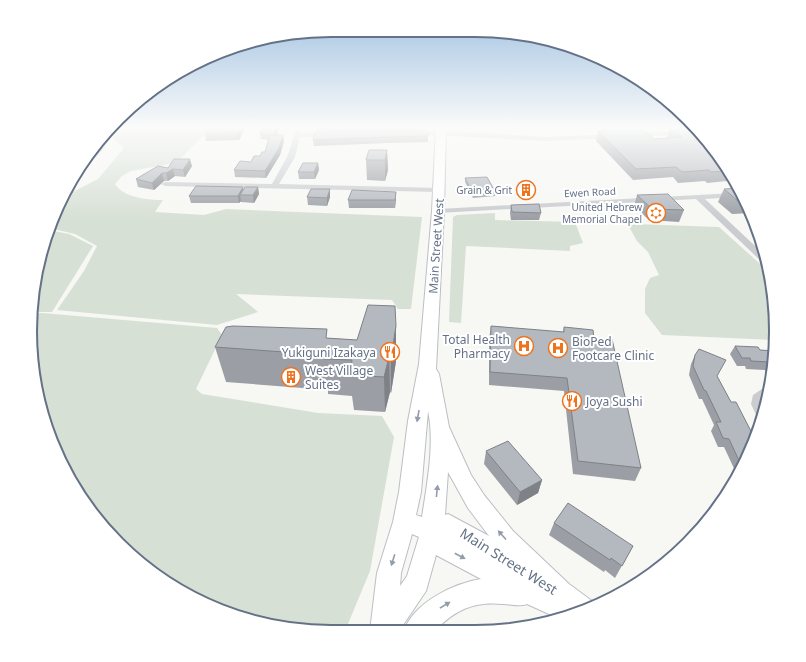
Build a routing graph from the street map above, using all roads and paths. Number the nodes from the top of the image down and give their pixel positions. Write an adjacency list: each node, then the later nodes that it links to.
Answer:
1 (290, 159): 4 (street)
2 (440, 159): 5 (main road, Main Street West)
3 (165, 184): 4 (street)
4 (274, 187): 5 (street)
5 (439, 190): 8 (main road, Main Street West)
6 (736, 194): 7 (street, Ewen Road)
7 (698, 197): 8 (street, Ewen Road); 9 (street)
8 (438, 211): 10 (main road, Main Street West)
9 (759, 254)
10 (428, 364): 13 (main road, Main Street West); 14 (main road, Main Street West, one-way to 14)
11 (762, 394): 12 (street)
12 (759, 407)
13 (440, 422): 15 (main road, Main Street West, one-way to 13); 16 (main road, one-way to 13)
14 (404, 522): 15 (main road); 19 (main road, Main Street West, one-way to 19)
15 (432, 530): 16 (main road, Main Street West); 20 (main road, Main Street West)
16 (551, 596): 17 (main road, Main Street West); 18 (main road, Main Street West); 21 (main road, one-way to 16)
17 (576, 607)
18 (570, 609)
19 (385, 625)
20 (388, 625)
21 (423, 625)

